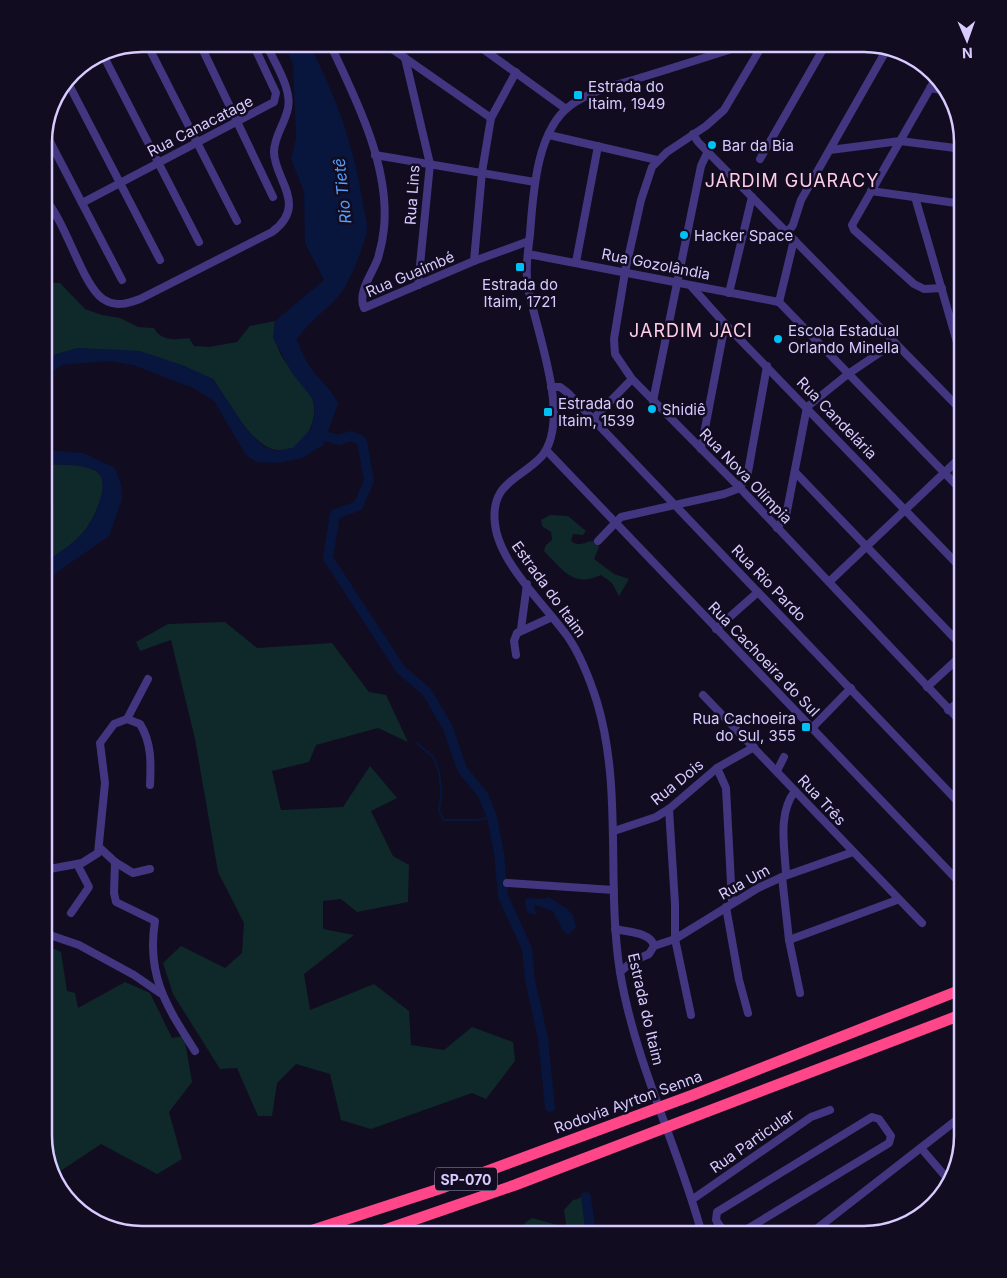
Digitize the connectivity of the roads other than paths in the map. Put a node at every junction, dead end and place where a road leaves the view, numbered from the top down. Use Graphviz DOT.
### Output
graph roads {
  1 [pos="152,52"];
  2 [pos="204,52"];
  3 [pos="257,52"];
  4 [pos="269,52"];
  5 [pos="334,52"];
  6 [pos="397,52"];
  7 [pos="488,52"];
  8 [pos="719,53"];
  9 [pos="758,53"];
  10 [pos="821,53"];
  11 [pos="884,55"];
  12 [pos="405,58"];
  13 [pos="106,60"];
  14 [pos="423,71"];
  15 [pos="516,72"];
  16 [pos="410,78"];
  17 [pos="932,84"];
  18 [pos="71,88"];
  19 [pos="930,88"];
  20 [pos="937,89"];
  21 [pos="566,109"];
  22 [pos="491,118"];
  23 [pos="238,121"];
  24 [pos="693,134"];
  25 [pos="549,135"];
  26 [pos="900,141"];
  27 [pos="196,143"];
  28 [pos="598,146"];
  29 [pos="53,147"];
  30 [pos="954,148"];
  31 [pos="830,150"];
  32 [pos="708,151"];
  33 [pos="375,155"];
  34 [pos="657,160"];
  35 [pos="760,160"];
  36 [pos="157,163"];
  37 [pos="430,164"];
  38 [pos="482,172"];
  39 [pos="536,182"];
  40 [pos="119,184"];
  41 [pos="871,191"];
  42 [pos="273,197"];
  43 [pos="752,197"];
  44 [pos="914,197"];
  45 [pos="82,203"];
  46 [pos="954,203"];
  47 [pos="53,210"];
  48 [pos="237,220"];
  49 [pos="787,233"];
  50 [pos="794,240"];
  51 [pos="529,241"];
  52 [pos="199,242"];
  53 [pos="528,254"];
  54 [pos="160,260"];
  55 [pos="474,261"];
  56 [pos="576,262"];
  57 [pos="625,272"];
  58 [pos="122,280"];
  59 [pos="678,283"];
  60 [pos="418,285"];
  61 [pos="691,286"];
  62 [pos="942,288"];
  63 [pos="729,293"];
  64 [pos="779,302"];
  65 [pos="725,324"];
  66 [pos="954,331"];
  67 [pos="894,343"];
  68 [pos="767,366"];
  69 [pos="848,374"];
  70 [pos="632,379"];
  71 [pos="551,387"];
  72 [pos="653,401"];
  73 [pos="954,403"];
  74 [pos="807,407"];
  75 [pos="593,419"];
  76 [pos="700,450"];
  77 [pos="547,451"];
  78 [pos="954,463"];
  79 [pos="795,472"];
  80 [pos="944,472"];
  81 [pos="954,483"];
  82 [pos="740,488"];
  83 [pos="673,504"];
  84 [pos="906,508"];
  85 [pos="614,521"];
  86 [pos="778,528"];
  87 [pos="598,541"];
  88 [pos="866,546"];
  89 [pos="954,560"];
  90 [pos="829,582"];
  91 [pos="527,584"];
  92 [pos="758,592"];
  93 [pos="552,617"];
  94 [pos="521,629"];
  95 [pos="716,629"];
  96 [pos="954,638"];
  97 [pos="516,654"];
  98 [pos="954,662"];
  99 [pos="148,679"];
  100 [pos="927,687"];
  101 [pos="851,688"];
  102 [pos="703,695"];
  103 [pos="954,706"];
  104 [pos="948,710"];
  105 [pos="954,716"];
  106 [pos="127,719"];
  107 [pos="812,728"];
  108 [pos="754,747"];
  109 [pos="784,757"];
  110 [pos="718,768"];
  111 [pos="777,772"];
  112 [pos="150,785"];
  113 [pos="795,791"];
  114 [pos="954,797"];
  115 [pos="669,809"];
  116 [pos="614,831"];
  117 [pos="100,848"];
  118 [pos="853,852"];
  119 [pos="115,862"];
  120 [pos="77,864"];
  121 [pos="52,868"];
  122 [pos="150,869"];
  123 [pos="784,876"];
  124 [pos="954,877"];
  125 [pos="507,883"];
  126 [pos="614,890"];
  127 [pos="897,900"];
  128 [pos="729,905"];
  129 [pos="71,913"];
  130 [pos="922,923"];
  131 [pos="615,929"];
  132 [pos="52,936"];
  133 [pos="675,938"];
  134 [pos="789,940"];
  135 [pos="654,946"];
  136 [pos="620,972"];
  137 [pos="160,993"];
  138 [pos="800,993"];
  139 [pos="954,993"];
  140 [pos="748,1013"];
  141 [pos="691,1015"];
  142 [pos="954,1017"];
  143 [pos="195,1051"];
  144 [pos="830,1110"];
  145 [pos="954,1123"];
  146 [pos="921,1148"];
  147 [pos="944,1176"];
  148 [pos="693,1199"];
  149 [pos="326,1226"];
  150 [pos="396,1226"];
  151 [pos="700,1226"];
  152 [pos="720,1226"];
  153 [pos="751,1226"];
  154 [pos="820,1226"];
  1 -- 27 [label="street"];
  2 -- 23 [label="street"];
  3 -- 23 [label="street, Rua Canacatage"];
  4 -- 47 [label="street"];
  5 -- 33 [label="street, Rua Guaimbé"];
  6 -- 12 [label="street"];
  7 -- 15 [label="street"];
  8 -- 21 [label="street"];
  9 -- 24 [label="street, Rua Nova Olímpia"];
  10 -- 35 [label="street"];
  11 -- 31 [label="street"];
  12 -- 14 [label="street"];
  12 -- 16 [label="street, Rua Lins"];
  13 -- 36 [label="street"];
  14 -- 16 [label="street"];
  14 -- 22 [label="street"];
  15 -- 21 [label="street"];
  15 -- 22 [label="street"];
  16 -- 37 [label="street, Rua Lins"];
  17 -- 19 [label="street"];
  18 -- 40 [label="street"];
  19 -- 20 [label="street"];
  19 -- 26 [label="street"];
  21 -- 25 [label="street"];
  22 -- 38 [label="street"];
  23 -- 27 [label="street, Rua Canacatage"];
  23 -- 42 [label="street"];
  24 -- 32 [label="street"];
  24 -- 34 [label="street, Rua Nova Olímpia"];
  25 -- 28 [label="street"];
  25 -- 39 [label="street"];
  26 -- 30 [label="street"];
  26 -- 31 [label="street"];
  26 -- 41 [label="street"];
  27 -- 36 [label="street, Rua Canacatage"];
  27 -- 48 [label="street"];
  28 -- 34 [label="street"];
  28 -- 56 [label="street"];
  29 -- 45 [label="street"];
  31 -- 49 [label="street"];
  32 -- 43 [label="street"];
  32 -- 59 [label="street"];
  33 -- 37 [label="street"];
  33 -- 60 [label="street, Rua Guaimbé"];
  34 -- 57 [label="street, Rua Nova Olímpia"];
  36 -- 40 [label="street, Rua Canacatage"];
  36 -- 52 [label="street"];
  37 -- 38 [label="street"];
  37 -- 60 [label="street, Rua Lins"];
  38 -- 39 [label="street"];
  38 -- 55 [label="street"];
  39 -- 51 [label="street"];
  40 -- 45 [label="street, Rua Canacatage"];
  40 -- 54 [label="street"];
  41 -- 44 [label="street"];
  41 -- 62 [label="street"];
  43 -- 49 [label="street"];
  43 -- 63 [label="street"];
  44 -- 46 [label="street"];
  44 -- 62 [label="street"];
  45 -- 58 [label="street"];
  49 -- 50 [label="street"];
  50 -- 64 [label="street"];
  50 -- 67 [label="street"];
  51 -- 53 [label="street"];
  51 -- 55 [label="street, Rua Guaimbé"];
  53 -- 56 [label="street, Rua Gozolândia"];
  53 -- 71 [label="street"];
  55 -- 60 [label="street, Rua Guaimbé"];
  56 -- 57 [label="street, Rua Gozolândia"];
  57 -- 59 [label="street, Rua Gozolândia"];
  57 -- 70 [label="street, Rua Nova Olímpia"];
  59 -- 61 [label="street, Rua Gozolândia"];
  59 -- 72 [label="street"];
  61 -- 63 [label="street, Rua Gozolândia"];
  61 -- 65 [label="street, Rua Candelária"];
  62 -- 66 [label="street"];
  63 -- 64 [label="street, Rua Gozolândia"];
  64 -- 69 [label="street"];
  65 -- 68 [label="street, Rua Candelária"];
  65 -- 76 [label="street"];
  67 -- 69 [label="street"];
  67 -- 73 [label="street"];
  68 -- 74 [label="street, Rua Candelária"];
  68 -- 82 [label="street"];
  69 -- 74 [label="street"];
  69 -- 80 [label="street"];
  70 -- 72 [label="street, Rua Nova Olímpia"];
  70 -- 75 [label="street"];
  71 -- 75 [label="street, Rua Rio Pardo"];
  71 -- 77 [label="street"];
  72 -- 76 [label="street, Rua Nova Olímpia"];
  74 -- 79 [label="street"];
  74 -- 84 [label="street, Rua Candelária"];
  75 -- 83 [label="street, Rua Rio Pardo"];
  76 -- 82 [label="street, Rua Nova Olímpia"];
  77 -- 85 [label="street, Rua Cachoeira do Sul"];
  77 -- 91 [label="street, Estrada do Itaim"];
  78 -- 80 [label="street"];
  79 -- 86 [label="street"];
  79 -- 88 [label="street"];
  80 -- 81 [label="street"];
  80 -- 84 [label="street"];
  82 -- 83 [label="street"];
  82 -- 86 [label="street, Rua Nova Olímpia"];
  83 -- 85 [label="street"];
  83 -- 92 [label="street, Rua Rio Pardo"];
  84 -- 88 [label="street"];
  84 -- 89 [label="street, Rua Candelária"];
  85 -- 87 [label="street"];
  85 -- 95 [label="street, Rua Cachoeira do Sul"];
  86 -- 90 [label="street, Rua Nova Olímpia"];
  88 -- 90 [label="street"];
  88 -- 96 [label="street"];
  90 -- 100 [label="street, Rua Nova Olímpia"];
  91 -- 93 [label="street, Estrada do Itaim"];
  91 -- 94 [label="street"];
  92 -- 95 [label="street"];
  92 -- 101 [label="street, Rua Rio Pardo"];
  93 -- 94 [label="street"];
  93 -- 116 [label="street, Estrada do Itaim"];
  94 -- 97 [label="street"];
  95 -- 107 [label="street, Rua Cachoeira do Sul"];
  98 -- 100 [label="street"];
  99 -- 106 [label="street"];
  100 -- 104 [label="street, Rua Nova Olímpia"];
  101 -- 107 [label="street"];
  101 -- 114 [label="street, Rua Rio Pardo"];
  102 -- 108 [label="street, Rua Três"];
  103 -- 104 [label="street"];
  104 -- 105 [label="street, Rua Nova Olímpia"];
  106 -- 112 [label="street"];
  106 -- 117 [label="street"];
  107 -- 124 [label="street, Rua Cachoeira do Sul"];
  108 -- 110 [label="street, Rua Dois"];
  108 -- 111 [label="street, Rua Três"];
  109 -- 111 [label="street"];
  110 -- 115 [label="street, Rua Dois"];
  110 -- 128 [label="street"];
  111 -- 113 [label="street, Rua Três"];
  113 -- 118 [label="street, Rua Três"];
  113 -- 123 [label="street"];
  115 -- 116 [label="street, Rua Dois"];
  115 -- 133 [label="street"];
  116 -- 126 [label="street, Estrada do Itaim"];
  117 -- 119 [label="street"];
  117 -- 120 [label="street"];
  118 -- 123 [label="street, Rua Um"];
  118 -- 127 [label="street, Rua Três"];
  119 -- 122 [label="street"];
  119 -- 137 [label="street"];
  120 -- 121 [label="street"];
  120 -- 129 [label="street"];
  123 -- 128 [label="street, Rua Um"];
  123 -- 134 [label="street"];
  125 -- 126 [label="street"];
  126 -- 131 [label="street, Estrada do Itaim"];
  127 -- 130 [label="street, Rua Três"];
  127 -- 134 [label="street"];
  128 -- 133 [label="street, Rua Um"];
  128 -- 140 [label="street"];
  131 -- 135 [label="street"];
  131 -- 136 [label="street, Estrada do Itaim"];
  132 -- 137 [label="street"];
  133 -- 135 [label="street, Rua Um"];
  133 -- 141 [label="street"];
  134 -- 138 [label="street"];
  135 -- 136 [label="street, Rua Um"];
  136 -- 148 [label="street, Estrada do Itaim"];
  137 -- 143 [label="street"];
  139 -- 149 [label="highway, Rodovia Ayrton Senna / SP-070"];
  142 -- 150 [label="highway, SP-070"];
  144 -- 148 [label="street, Rua Particular"];
  145 -- 146 [label="street"];
  146 -- 147 [label="street"];
  146 -- 154 [label="street"];
  148 -- 151 [label="street, Estrada do Itaim"];
  152 -- 153 [label="street"];
}
